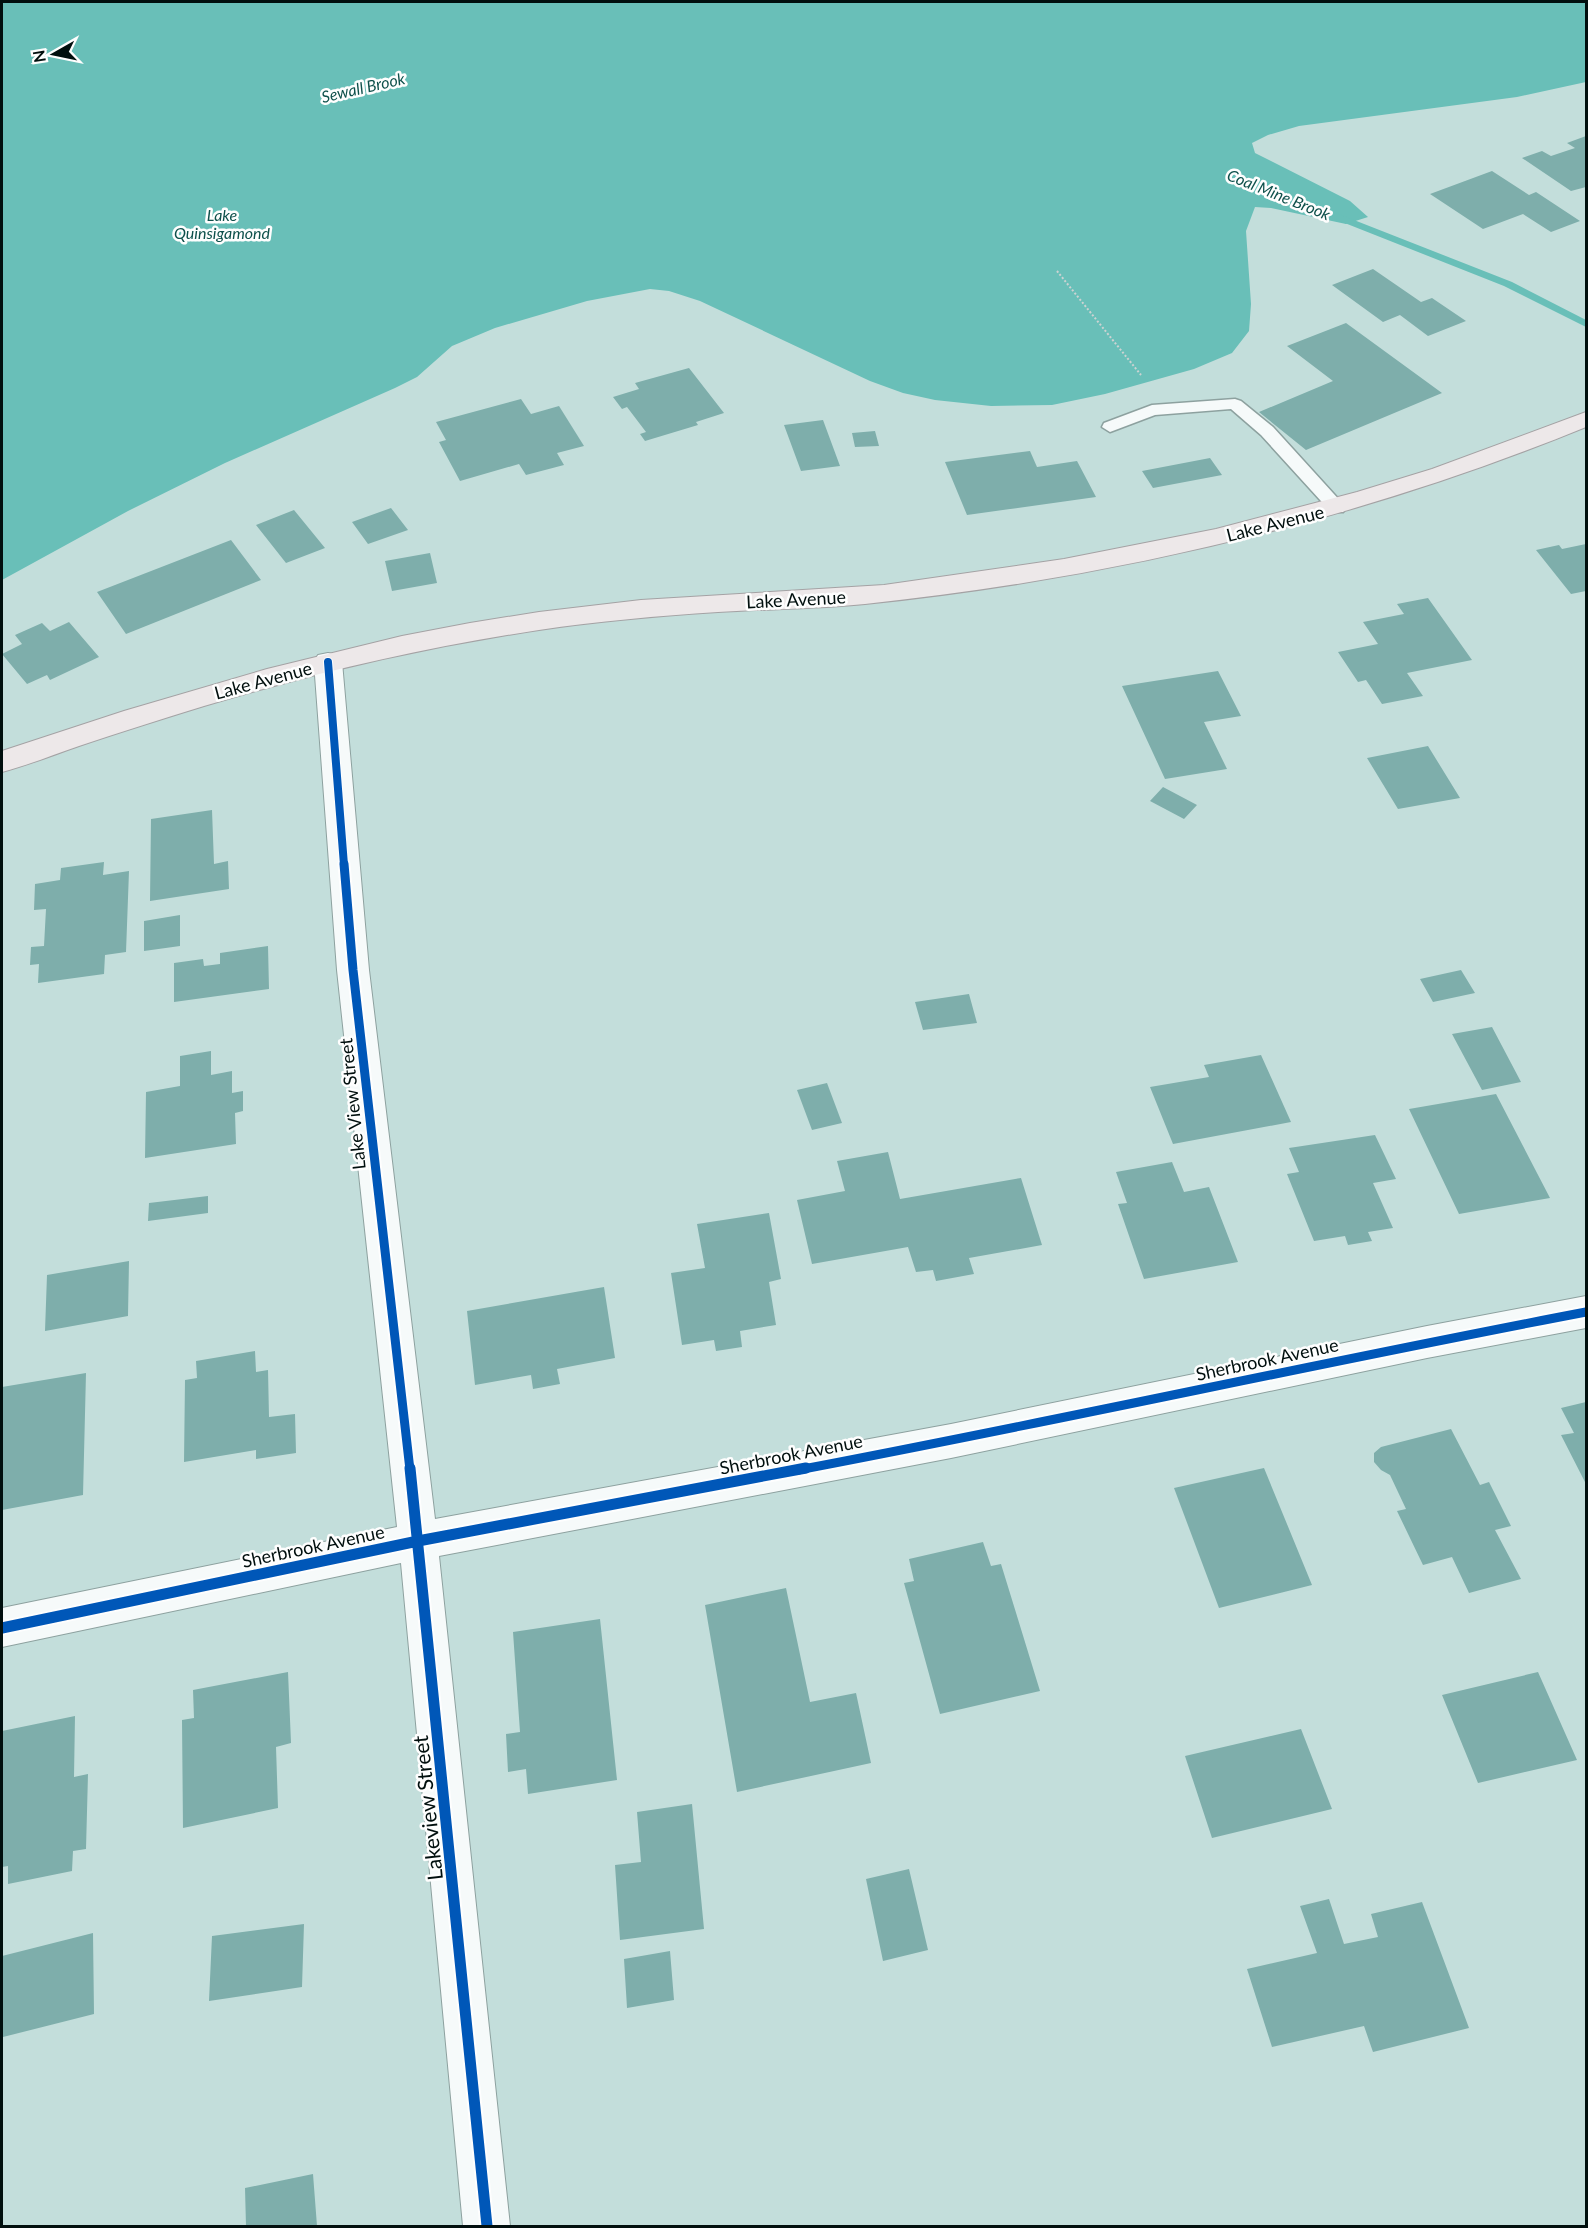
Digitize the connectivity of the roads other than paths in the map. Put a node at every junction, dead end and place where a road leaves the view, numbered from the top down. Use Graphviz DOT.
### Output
graph roads {
  1 [pos="1587,419"];
  2 [pos="1110,427"];
  3 [pos="1337,508"];
  4 [pos="328,662"];
  5 [pos="2,762"];
  6 [pos="1587,1312"];
  7 [pos="418,1541"];
  8 [pos="2,1628"];
  9 [pos="488,2226"];
  1 -- 3 [label="main road, Lake Avenue"];
  2 -- 3 [label="lane"];
  3 -- 4 [label="main road, Lake Avenue"];
  4 -- 5 [label="main road, Lake Avenue"];
  4 -- 7 [label="street, Lake View Street"];
  6 -- 7 [label="street, Sherbrook Avenue"];
  7 -- 8 [label="street, Sherbrook Avenue"];
  7 -- 9 [label="street, Lakeview Street"];
}
